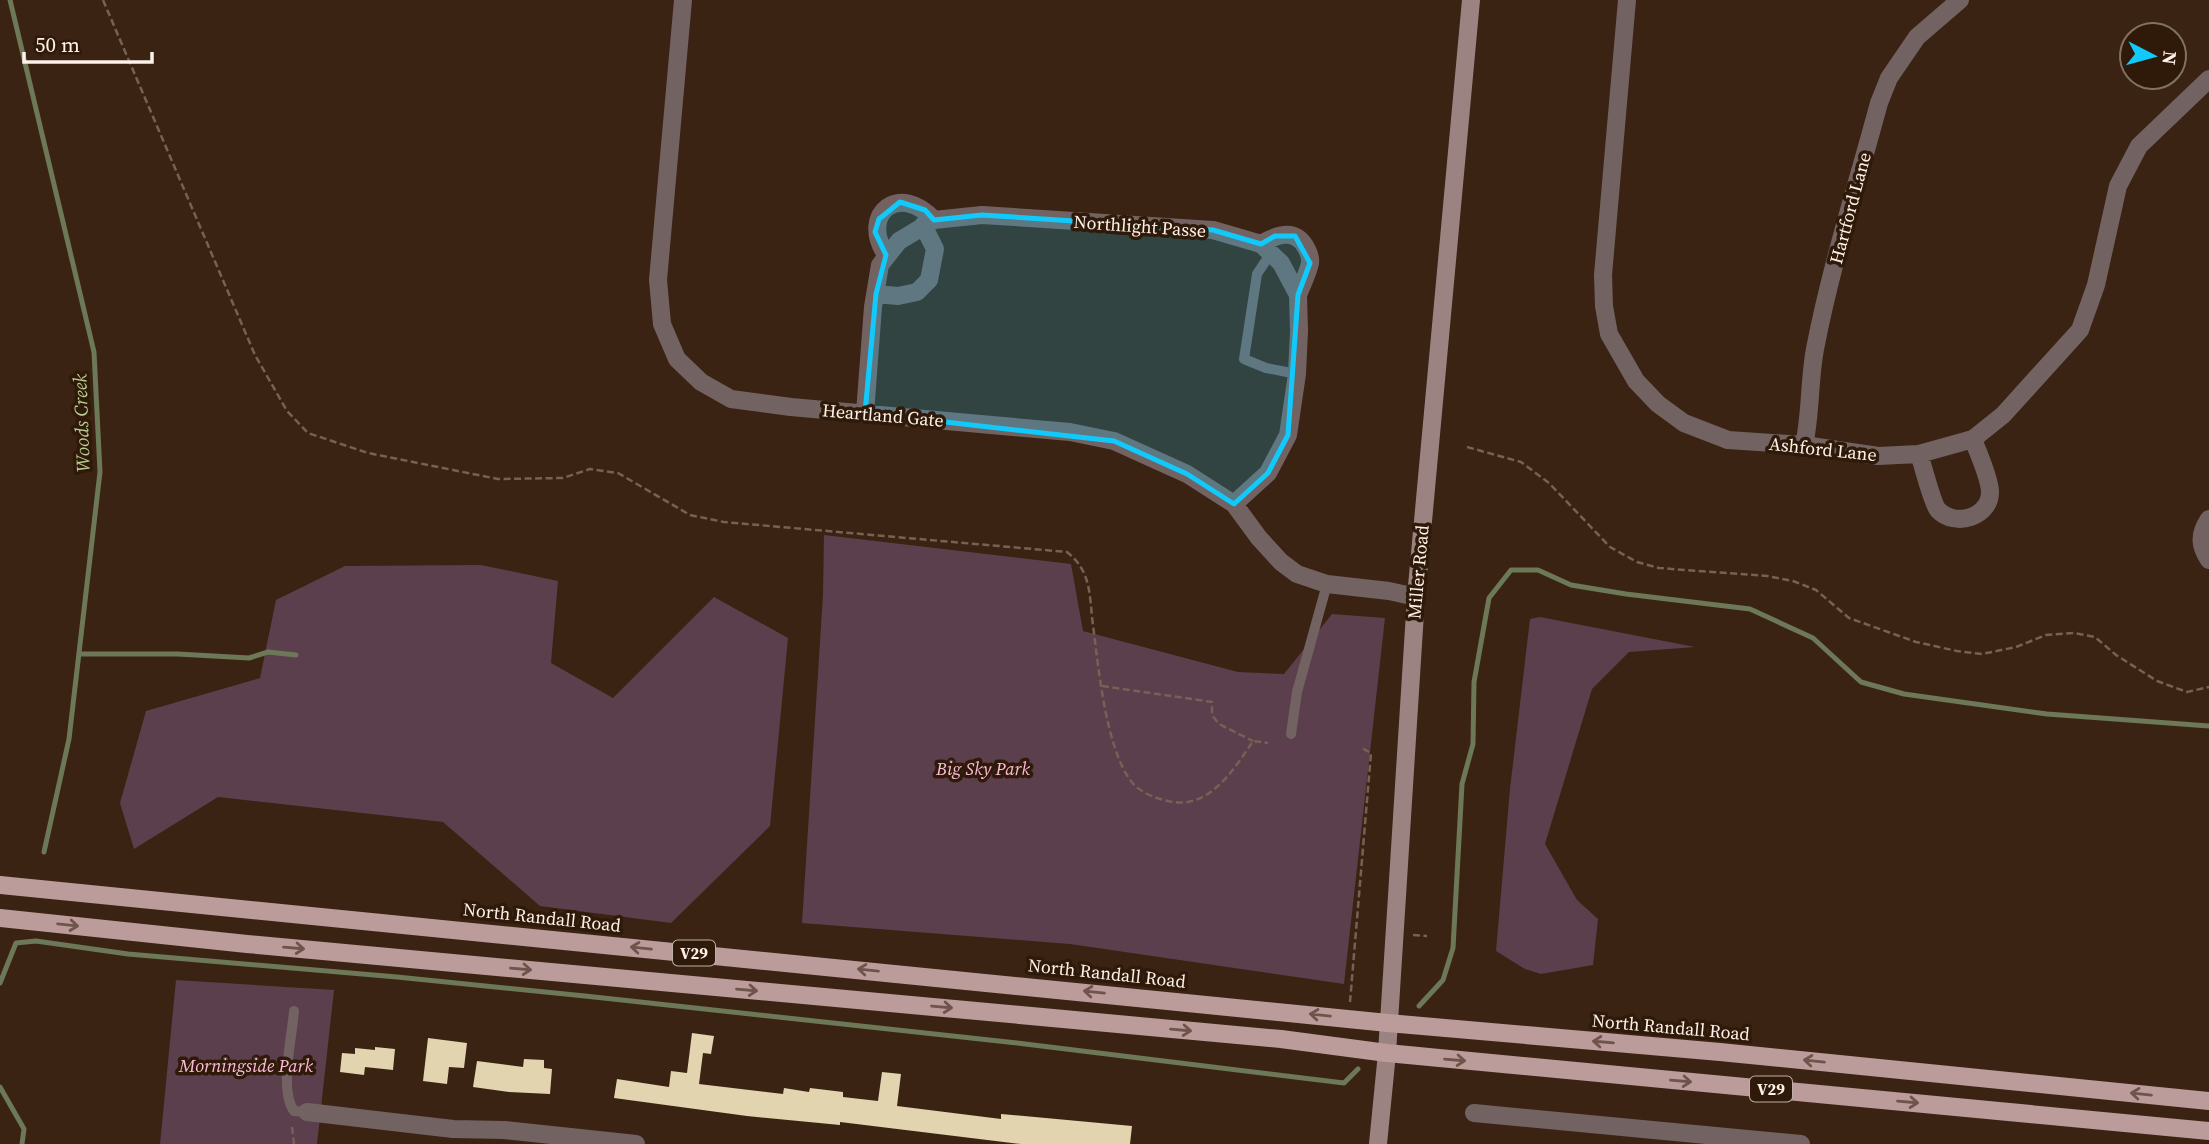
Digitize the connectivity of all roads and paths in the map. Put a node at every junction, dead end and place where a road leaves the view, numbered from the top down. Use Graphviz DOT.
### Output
graph roads {
  1 [pos="103,0"];
  2 [pos="683,0"];
  3 [pos="1471,0"];
  4 [pos="1627,0"];
  5 [pos="1960,0"];
  6 [pos="2209,79"];
  7 [pos="928,223"];
  8 [pos="1266,249"];
  9 [pos="887,256"];
  10 [pos="876,293"];
  11 [pos="1298,295"];
  12 [pos="1297,374"];
  13 [pos="864,413"];
  14 [pos="1973,439"];
  15 [pos="1804,445"];
  16 [pos="1467,447"];
  17 [pos="1919,454"];
  18 [pos="1234,504"];
  19 [pos="2209,519"];
  20 [pos="2209,560"];
  21 [pos="1326,584"];
  22 [pos="1416,597"];
  23 [pos="1101,686"];
  24 [pos="2209,687"];
  25 [pos="1291,734"];
  26 [pos="1253,741"];
  27 [pos="1268,743"];
  28 [pos="1360,747"];
  29 [pos="0,885"];
  30 [pos="0,918"];
  31 [pos="1352,981"];
  32 [pos="294,1012"];
  33 [pos="1388,1023"];
  34 [pos="1387,1053"];
  35 [pos="2209,1101"];
  36 [pos="307,1112"];
  37 [pos="1474,1112"];
  38 [pos="292,1127"];
  39 [pos="2209,1131"];
  40 [pos="452,1136"];
  41 [pos="294,1144"];
  42 [pos="636,1144"];
  43 [pos="1378,1144"];
  44 [pos="1801,1144"];
  1 -- 23 [label="path"];
  2 -- 13 [label="street, Heartland Gate"];
  3 -- 22 [label="street, Miller Road"];
  4 -- 15 [label="street, Ashford Lane"];
  5 -- 15 [label="street, Hartford Lane"];
  6 -- 14 [label="street, Ashford Lane"];
  7 -- 8 [label="street, Northlight Passe"];
  7 -- 9 [label="street"];
  7 -- 9 [label="street"];
  7 -- 10 [label="street"];
  8 -- 11 [label="street"];
  8 -- 11 [label="street"];
  8 -- 12 [label="lane"];
  9 -- 10 [label="street"];
  10 -- 13 [label="street"];
  11 -- 12 [label="street"];
  12 -- 18 [label="street"];
  13 -- 18 [label="street, Heartland Gate"];
  14 -- 17 [label="street, Ashford Lane"];
  14 -- 17 [label="street"];
  15 -- 17 [label="street, Ashford Lane"];
  16 -- 24 [label="path"];
  18 -- 21 [label="street, Heartland Gate"];
  19 -- 20 [label="street"];
  21 -- 22 [label="street, Heartland Gate"];
  21 -- 25 [label="lane"];
  22 -- 33 [label="street, Miller Road"];
  23 -- 26 [label="path"];
  23 -- 26 [label="path"];
  26 -- 27 [label="path"];
  28 -- 31 [label="path"];
  33 -- 29 [label="main road, North Randall Road / V29, one-way"];
  30 -- 34 [label="main road, V29, one-way"];
  32 -- 36 [label="lane"];
  33 -- 34 [label="street, Miller Road"];
  35 -- 33 [label="main road, North Randall Road / V29, one-way"];
  34 -- 39 [label="main road, V29, one-way"];
  34 -- 43 [label="street, Miller Road"];
  36 -- 40 [label="street"];
  37 -- 44 [label="street"];
  38 -- 41 [label="path"];
  40 -- 42 [label="street"];
}
